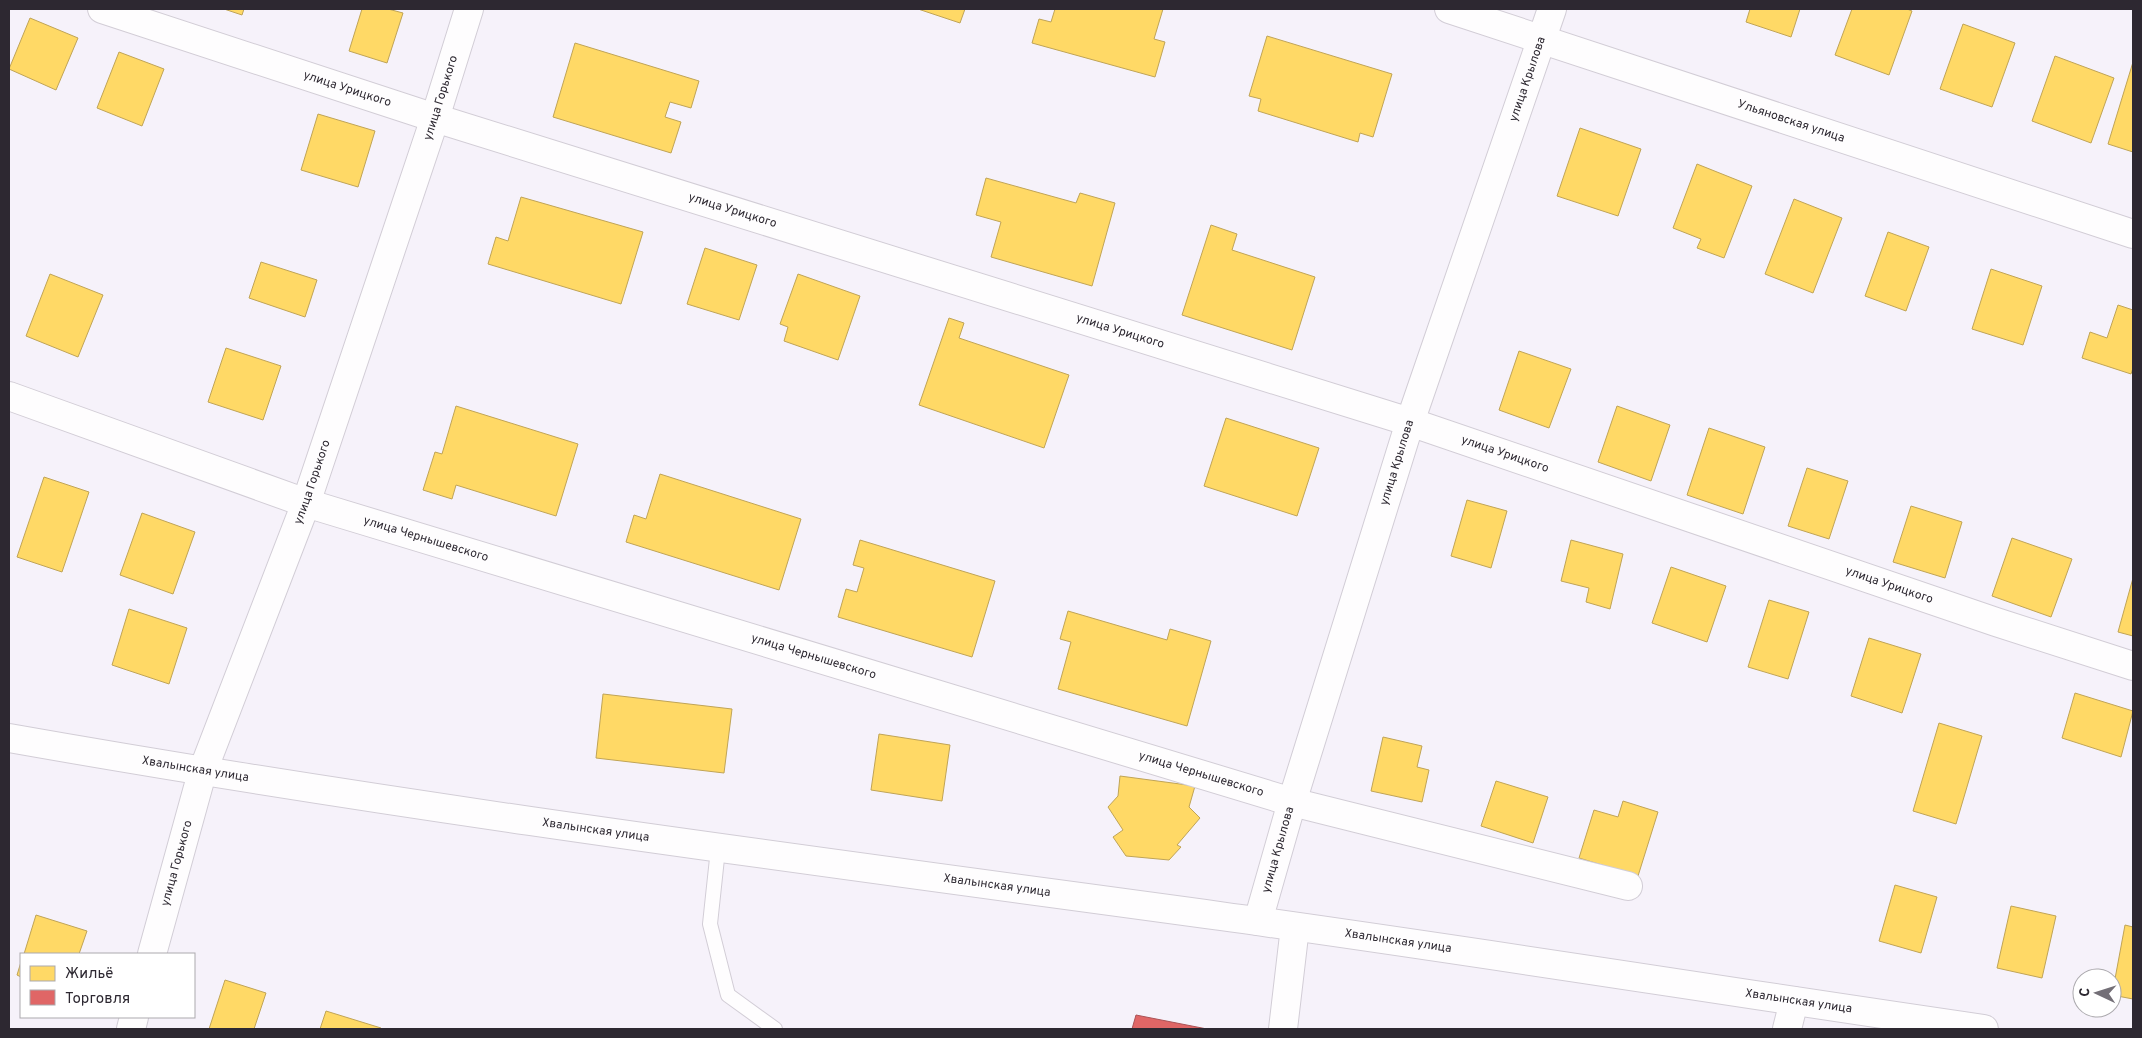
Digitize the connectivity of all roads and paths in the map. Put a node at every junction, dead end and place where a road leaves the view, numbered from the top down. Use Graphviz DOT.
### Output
graph roads {
  1 [pos="102,9"];
  2 [pos="470,9"];
  3 [pos="1449,9"];
  4 [pos="1552,9"];
  5 [pos="1542,38"];
  6 [pos="435,118"];
  7 [pos="2133,234"];
  8 [pos="9,396"];
  9 [pos="1410,422"];
  10 [pos="306,503"];
  11 [pos="2133,666"];
  12 [pos="9,738"];
  13 [pos="202,772"];
  14 [pos="1292,802"];
  15 [pos="718,849"];
  16 [pos="1628,886"];
  17 [pos="1258,921"];
  18 [pos="1295,927"];
  19 [pos="152,953"];
  20 [pos="1794,1002"];
  21 [pos="775,1029"];
  22 [pos="1283,1029"];
  23 [pos="1787,1029"];
  24 [pos="1984,1029"];
  1 -- 6 [label="street, улица Урицкого"];
  2 -- 6 [label="street, улица Горького"];
  3 -- 5 [label="street, Ульяновская улица"];
  4 -- 5 [label="street, улица Крылова"];
  5 -- 7 [label="street, Ульяновская улица"];
  5 -- 9 [label="street, улица Крылова"];
  6 -- 9 [label="street, улица Урицкого"];
  6 -- 10 [label="street, улица Горького"];
  8 -- 10 [label="street, улица Чернышевского"];
  9 -- 11 [label="street, улица Урицкого"];
  9 -- 14 [label="street, улица Крылова"];
  10 -- 13 [label="street, улица Горького"];
  10 -- 14 [label="street, улица Чернышевского"];
  12 -- 13 [label="street, Хвалынская улица"];
  13 -- 15 [label="street, Хвалынская улица"];
  13 -- 19 [label="street, улица Горького"];
  14 -- 16 [label="street, улица Чернышевского"];
  14 -- 17 [label="street, улица Крылова"];
  15 -- 17 [label="street, Хвалынская улица"];
  15 -- 21 [label="lane"];
  17 -- 18 [label="street, Хвалынская улица"];
  18 -- 20 [label="street, Хвалынская улица"];
  18 -- 22 [label="street"];
  20 -- 23 [label="street"];
  20 -- 24 [label="street, Хвалынская улица"];
}
